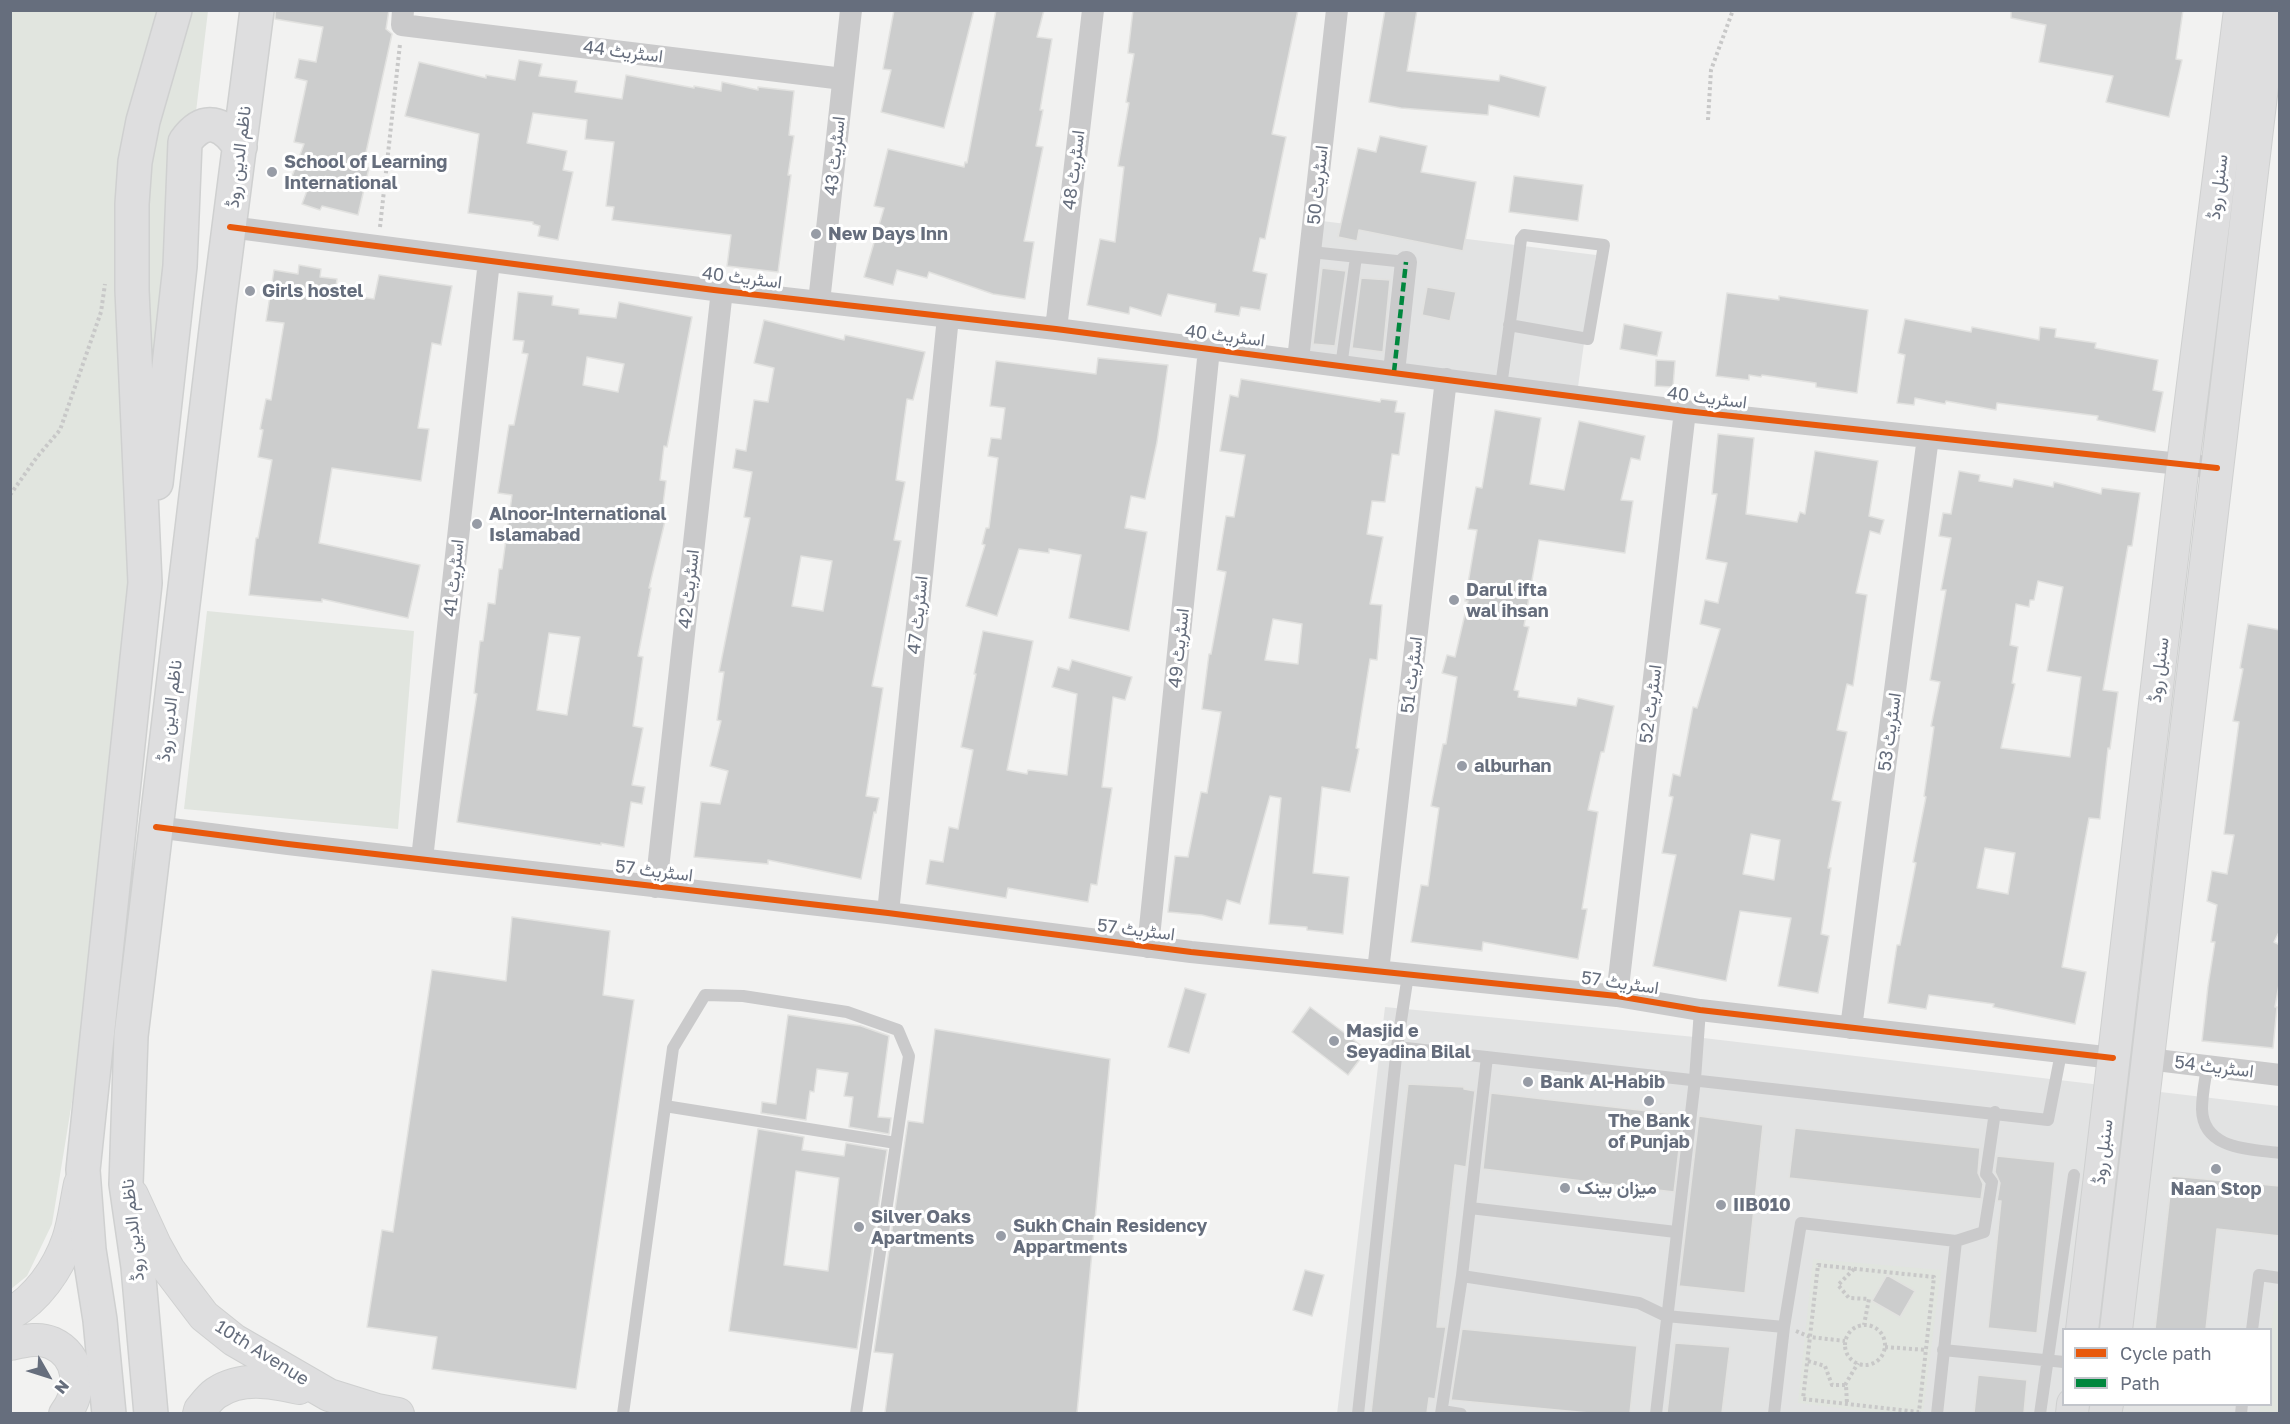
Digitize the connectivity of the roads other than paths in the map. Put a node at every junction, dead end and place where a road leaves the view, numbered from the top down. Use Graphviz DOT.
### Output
graph roads {
  1 [pos="175,10"];
  2 [pos="257,10"];
  3 [pos="851,10"];
  4 [pos="1093,10"];
  5 [pos="1337,10"];
  6 [pos="2240,10"];
  7 [pos="2271,10"];
  8 [pos="402,18"];
  9 [pos="843,80"];
  10 [pos="240,147"];
  11 [pos="230,227"];
  12 [pos="1311,252"];
  13 [pos="1356,257"];
  14 [pos="489,261"];
  15 [pos="1406,262"];
  16 [pos="722,290"];
  17 [pos="819,302"];
  18 [pos="948,317"];
  19 [pos="1509,325"];
  20 [pos="1056,329"];
  21 [pos="1209,349"];
  22 [pos="1298,360"];
  23 [pos="1341,367"];
  24 [pos="1394,372"];
  25 [pos="1446,379"];
  26 [pos="1501,386"];
  27 [pos="1685,411"];
  28 [pos="1928,437"];
  29 [pos="2183,464"];
  30 [pos="2217,468"];
  31 [pos="145,583"];
  32 [pos="156,827"];
  33 [pos="422,859"];
  34 [pos="656,887"];
  35 [pos="888,913"];
  36 [pos="1148,946"];
  37 [pos="1378,972"];
  38 [pos="1408,975"];
  39 [pos="1617,996"];
  40 [pos="1700,1010"];
  41 [pos="1851,1028"];
  42 [pos="1397,1047"];
  43 [pos="2061,1053"];
  44 [pos="1487,1057"];
  45 [pos="2114,1058"];
  46 [pos="2148,1059"];
  47 [pos="2207,1067"];
  48 [pos="2280,1075"];
  49 [pos="1695,1079"];
  50 [pos="665,1106"];
  51 [pos="1995,1112"];
  52 [pos="896,1143"];
  53 [pos="2280,1153"];
  54 [pos="83,1170"];
  55 [pos="2074,1175"];
  56 [pos="126,1184"];
  57 [pos="1470,1208"];
  58 [pos="1676,1232"];
  59 [pos="1956,1240"];
  60 [pos="1462,1275"];
  61 [pos="2280,1278"];
  62 [pos="10,1314"];
  63 [pos="1666,1316"];
  64 [pos="1784,1327"];
  65 [pos="2082,1328"];
  66 [pos="2116,1328"];
  67 [pos="2252,1328"];
  68 [pos="10,1344"];
  69 [pos="1943,1350"];
  70 [pos="2048,1360"];
  71 [pos="2062,1362"];
  72 [pos="329,1395"];
  73 [pos="1441,1412"];
  74 [pos="65,1413"];
  75 [pos="109,1413"];
  76 [pos="151,1413"];
  77 [pos="199,1413"];
  78 [pos="398,1413"];
  79 [pos="623,1413"];
  80 [pos="856,1413"];
  81 [pos="1359,1413"];
  82 [pos="1461,1413"];
  83 [pos="1656,1413"];
  84 [pos="1773,1413"];
  85 [pos="1937,1413"];
  86 [pos="2040,1413"];
  1 -- 31 [label="main road"];
  2 -- 10 [label="main road, ناظم الدین روڈ"];
  3 -- 9 [label="street, اسٹریٹ 43"];
  4 -- 20 [label="street, اسٹریٹ 48"];
  5 -- 12 [label="street, اسٹریٹ 50"];
  6 -- 29 [label="street, سنبل روڈ"];
  7 -- 30 [label="street, سنبل روڈ"];
  8 -- 9 [label="street, اسٹریٹ 44"];
  9 -- 17 [label="street, اسٹریٹ 43"];
  10 -- 11 [label="main road, ناظم الدین روڈ"];
  10 -- 31 [label="main road"];
  11 -- 14 [label="street, اسٹریٹ 40"];
  11 -- 32 [label="main road, ناظم الدین روڈ"];
  12 -- 13 [label="lane"];
  12 -- 22 [label="street, اسٹریٹ 50"];
  13 -- 15 [label="lane"];
  13 -- 23 [label="lane"];
  14 -- 16 [label="street, اسٹریٹ 40"];
  14 -- 33 [label="street, اسٹریٹ 41"];
  15 -- 24 [label="street"];
  16 -- 17 [label="street, اسٹریٹ 40"];
  16 -- 34 [label="street, اسٹریٹ 42"];
  17 -- 18 [label="street, اسٹریٹ 40"];
  18 -- 20 [label="street, اسٹریٹ 40"];
  18 -- 35 [label="street, اسٹریٹ 47"];
  19 -- 19 [label="lane"];
  19 -- 26 [label="lane"];
  20 -- 21 [label="street, اسٹریٹ 40"];
  21 -- 22 [label="street, اسٹریٹ 40"];
  21 -- 36 [label="street, اسٹریٹ 49"];
  22 -- 23 [label="street, اسٹریٹ 40"];
  23 -- 24 [label="street, اسٹریٹ 40"];
  24 -- 25 [label="street, اسٹریٹ 40"];
  25 -- 26 [label="street, اسٹریٹ 40"];
  25 -- 37 [label="street, اسٹریٹ 51"];
  26 -- 27 [label="street, اسٹریٹ 40"];
  27 -- 28 [label="street, اسٹریٹ 40"];
  27 -- 39 [label="street, اسٹریٹ 52"];
  28 -- 29 [label="street, اسٹریٹ 40"];
  28 -- 41 [label="street, اسٹریٹ 53"];
  29 -- 30 [label="street, اسٹریٹ 40"];
  29 -- 45 [label="street, سنبل روڈ"];
  30 -- 46 [label="street, سنبل روڈ"];
  31 -- 54 [label="main road"];
  32 -- 33 [label="street, اسٹریٹ 57"];
  32 -- 56 [label="main road, ناظم الدین روڈ"];
  33 -- 34 [label="street, اسٹریٹ 57"];
  34 -- 35 [label="street, اسٹریٹ 57"];
  35 -- 36 [label="street, اسٹریٹ 57"];
  36 -- 37 [label="street, اسٹریٹ 57"];
  37 -- 38 [label="street, اسٹریٹ 57"];
  38 -- 39 [label="street, اسٹریٹ 57"];
  38 -- 42 [label="lane"];
  39 -- 40 [label="street, اسٹریٹ 57"];
  40 -- 41 [label="street, اسٹریٹ 57"];
  40 -- 49 [label="lane"];
  41 -- 43 [label="street, اسٹریٹ 57"];
  42 -- 44 [label="lane"];
  42 -- 81 [label="lane"];
  43 -- 45 [label="street, اسٹریٹ 57"];
  43 -- 51 [label="lane"];
  44 -- 49 [label="lane"];
  44 -- 57 [label="lane"];
  45 -- 65 [label="street, سنبل روڈ"];
  46 -- 47 [label="street, اسٹریٹ 54"];
  46 -- 66 [label="street, سنبل روڈ"];
  47 -- 48 [label="street, اسٹریٹ 54"];
  47 -- 53 [label="lane"];
  49 -- 51 [label="lane"];
  49 -- 58 [label="lane"];
  50 -- 52 [label="lane"];
  50 -- 52 [label="lane"];
  50 -- 79 [label="lane"];
  51 -- 59 [label="lane"];
  52 -- 80 [label="lane"];
  54 -- 62 [label="street"];
  54 -- 75 [label="main road"];
  55 -- 70 [label="lane"];
  56 -- 72 [label="street, 10th Avenue"];
  56 -- 76 [label="main road, ناظم الدین روڈ"];
  57 -- 58 [label="lane"];
  57 -- 60 [label="lane"];
  58 -- 63 [label="lane"];
  59 -- 64 [label="lane"];
  59 -- 69 [label="lane"];
  60 -- 63 [label="lane"];
  60 -- 73 [label="lane"];
  61 -- 67 [label="lane"];
  63 -- 64 [label="lane"];
  63 -- 83 [label="lane"];
  64 -- 84 [label="lane"];
  68 -- 74 [label="street"];
  69 -- 70 [label="lane"];
  69 -- 85 [label="lane"];
  70 -- 71 [label="lane"];
  70 -- 86 [label="lane"];
  72 -- 77 [label="street"];
  72 -- 78 [label="street, 10th Avenue"];
  73 -- 82 [label="lane"];
}
